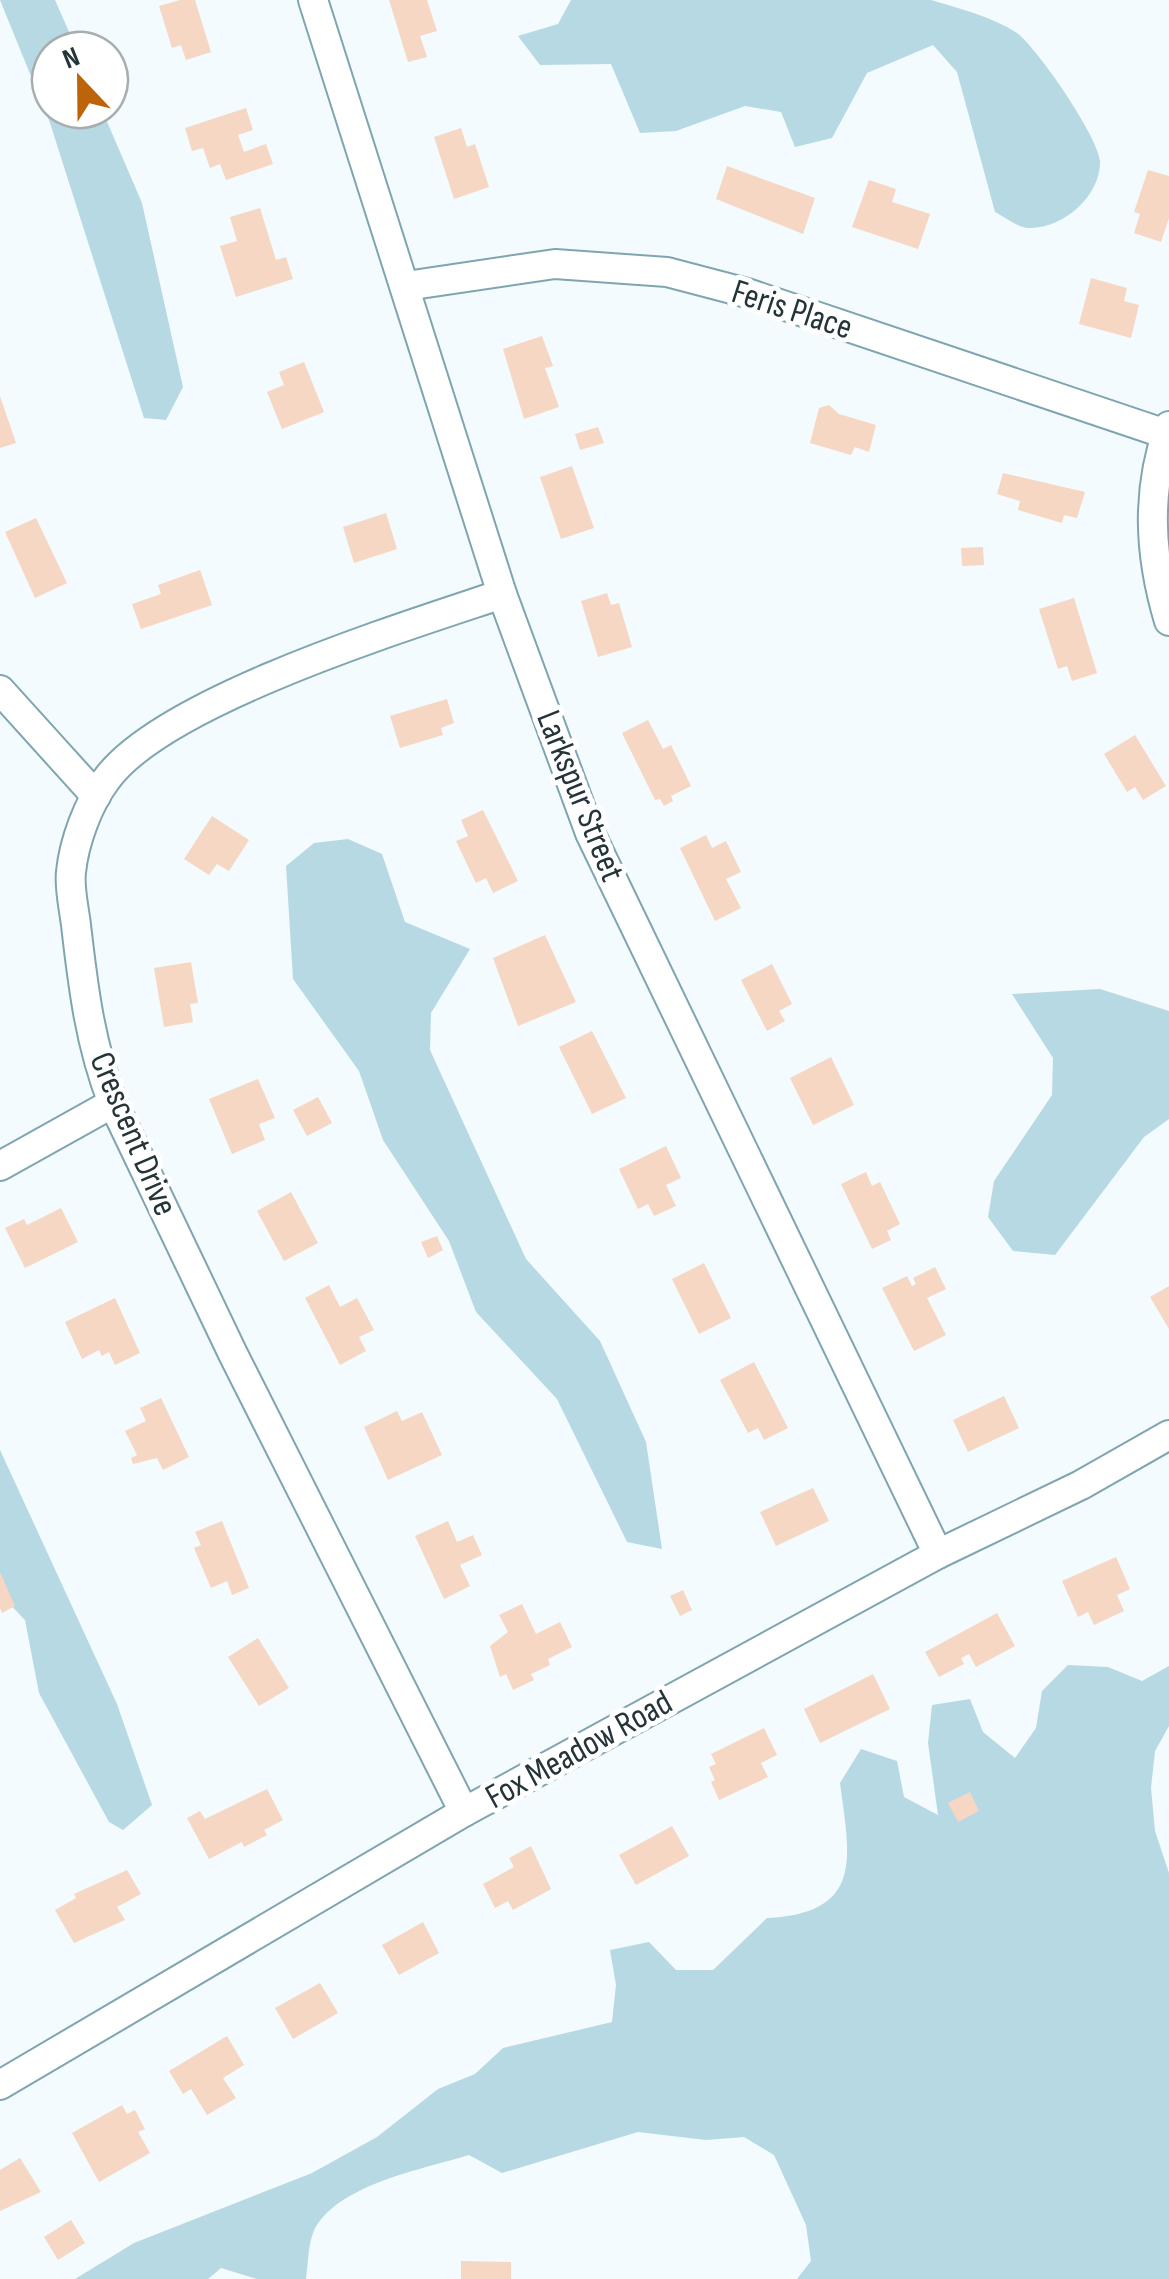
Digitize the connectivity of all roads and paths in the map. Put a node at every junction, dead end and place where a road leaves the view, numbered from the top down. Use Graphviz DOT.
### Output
graph roads {
  1 [pos="313,0"];
  2 [pos="406,286"];
  3 [pos="1168,430"];
  4 [pos="502,594"];
  5 [pos="1169,621"];
  6 [pos="0,690"];
  7 [pos="96,796"];
  8 [pos="113,1103"];
  9 [pos="0,1166"];
  10 [pos="1169,1436"];
  11 [pos="938,1554"];
  12 [pos="464,1812"];
  13 [pos="0,2085"];
  1 -- 2 [label="street, Larkspur Street"];
  2 -- 3 [label="street, Feris Place"];
  2 -- 4 [label="street, Larkspur Street"];
  3 -- 5 [label="street"];
  4 -- 7 [label="street, Crescent Drive"];
  4 -- 11 [label="street, Larkspur Street"];
  6 -- 7 [label="street"];
  7 -- 8 [label="street, Crescent Drive"];
  8 -- 9 [label="street"];
  8 -- 12 [label="street, Crescent Drive"];
  10 -- 11 [label="street, Fox Meadow Road"];
  11 -- 12 [label="street, Fox Meadow Road"];
  12 -- 13 [label="street, Fox Meadow Road"];
}
